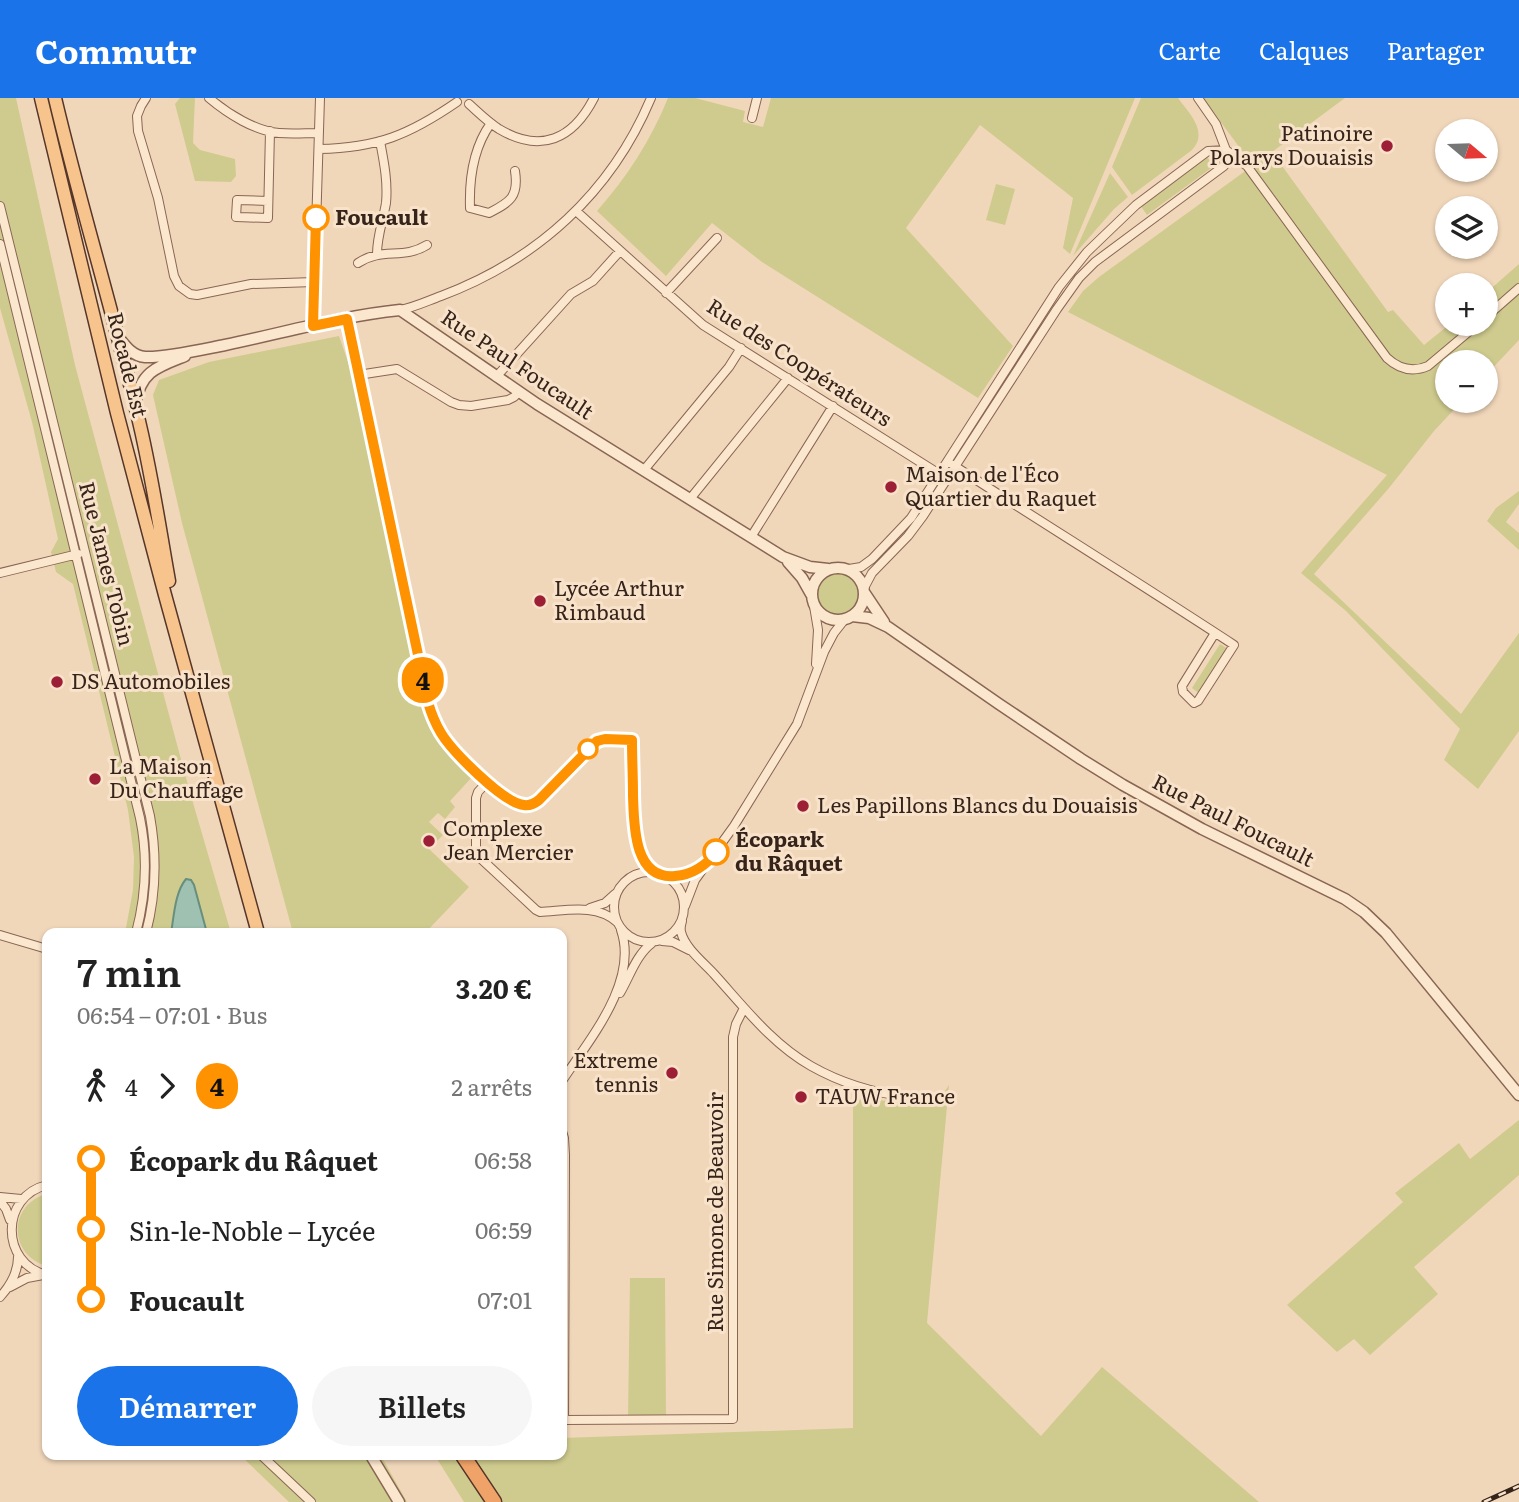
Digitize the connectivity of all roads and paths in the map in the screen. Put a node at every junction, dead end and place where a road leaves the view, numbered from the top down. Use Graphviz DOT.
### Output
graph roads {
  1 [pos="41,98"];
  2 [pos="55,98"];
  3 [pos="146,98"];
  4 [pos="209,98"];
  5 [pos="320,98"];
  6 [pos="594,98"];
  7 [pos="650,98"];
  8 [pos="757,98"];
  9 [pos="1198,98"];
  10 [pos="456,100"];
  11 [pos="470,101"];
  12 [pos="752,118"];
  13 [pos="491,123"];
  14 [pos="270,131"];
  15 [pos="319,133"];
  16 [pos="380,141"];
  17 [pos="319,149"];
  18 [pos="1226,150"];
  19 [pos="515,172"];
  20 [pos="268,201"];
  21 [pos="0,206"];
  22 [pos="576,211"];
  23 [pos="717,238"];
  24 [pos="0,244"];
  25 [pos="427,245"];
  26 [pos="620,251"];
  27 [pos="377,254"];
  28 [pos="358,263"];
  29 [pos="314,282"];
  30 [pos="15,286"];
  31 [pos="1519,288"];
  32 [pos="0,289"];
  33 [pos="666,293"];
  34 [pos="1498,306"];
  35 [pos="400,310"];
  36 [pos="347,319"];
  37 [pos="313,326"];
  38 [pos="1464,336"];
  39 [pos="118,337"];
  40 [pos="741,348"];
  41 [pos="204,349"];
  42 [pos="358,375"];
  43 [pos="496,377"];
  44 [pos="788,378"];
  45 [pos="519,392"];
  46 [pos="135,404"];
  47 [pos="833,406"];
  48 [pos="951,464"];
  49 [pos="644,470"];
  50 [pos="943,476"];
  51 [pos="690,499"];
  52 [pos="751,537"];
  53 [pos="80,554"];
  54 [pos="783,557"];
  55 [pos="828,569"];
  56 [pos="849,569"];
  57 [pos="0,573"];
  58 [pos="864,590"];
  59 [pos="813,601"];
  60 [pos="848,618"];
  61 [pos="888,627"];
  62 [pos="1215,633"];
  63 [pos="177,640"];
  64 [pos="814,678"];
  65 [pos="711,859"];
  66 [pos="667,876"];
  67 [pos="619,888"];
  68 [pos="685,905"];
  69 [pos="580,910"];
  70 [pos="682,921"];
  71 [pos="619,924"];
  72 [pos="137,928"];
  73 [pos="147,928"];
  74 [pos="257,928"];
  75 [pos="0,935"];
  76 [pos="655,942"];
  77 [pos="42,948"];
  78 [pos="695,953"];
  79 [pos="744,1008"];
  80 [pos="606,1013"];
  81 [pos="567,1073"];
  82 [pos="1519,1095"];
  83 [pos="908,1097"];
  84 [pos="42,1187"];
  85 [pos="0,1199"];
  86 [pos="22,1199"];
  87 [pos="10,1220"];
  88 [pos="18,1257"];
  89 [pos="42,1273"];
  90 [pos="42,1275"];
  91 [pos="8,1289"];
  92 [pos="0,1297"];
  93 [pos="567,1420"];
  94 [pos="266,1460"];
  95 [pos="374,1460"];
  96 [pos="466,1460"];
  97 [pos="311,1502"];
  98 [pos="399,1502"];
  99 [pos="494,1502"];
  1 -- 63 [label="main road, Rocade Est"];
  2 -- 39 [label="main road, Rocade Est"];
  3 -- 29 [label="street"];
  4 -- 14 [label="street"];
  5 -- 15 [label="street"];
  6 -- 13 [label="street"];
  7 -- 22 [label="street"];
  8 -- 12 [label="street"];
  9 -- 18 [label="street"];
  10 -- 11 [label="street"];
  10 -- 16 [label="street"];
  11 -- 13 [label="street"];
  13 -- 19 [label="street"];
  14 -- 15 [label="street"];
  14 -- 20 [label="street"];
  15 -- 17 [label="street"];
  16 -- 17 [label="street"];
  16 -- 27 [label="street"];
  17 -- 29 [label="street"];
  18 -- 38 [label="street"];
  18 -- 48 [label="street"];
  18 -- 48 [label="street"];
  21 -- 30 [label="street, Rue James Tobin"];
  22 -- 26 [label="street, Rue des Coopérateurs"];
  22 -- 35 [label="street"];
  23 -- 33 [label="street"];
  24 -- 30 [label="street, Rue James Tobin"];
  25 -- 27 [label="street"];
  26 -- 33 [label="street, Rue des Coopérateurs"];
  26 -- 43 [label="street"];
  27 -- 28 [label="street"];
  29 -- 37 [label="street"];
  30 -- 32 [label="street"];
  30 -- 53 [label="street, Rue James Tobin"];
  31 -- 34 [label="street"];
  33 -- 40 [label="street, Rue des Coopérateurs"];
  35 -- 36 [label="street"];
  35 -- 43 [label="street, Rue Paul Foucault"];
  36 -- 37 [label="street"];
  36 -- 42 [label="street"];
  37 -- 41 [label="street"];
  39 -- 41 [label="street"];
  39 -- 46 [label="main road, Rocade Est"];
  40 -- 44 [label="street, Rue des Coopérateurs"];
  40 -- 49 [label="street"];
  41 -- 46 [label="street"];
  42 -- 45 [label="street"];
  42 -- 69 [label="street"];
  43 -- 45 [label="street, Rue Paul Foucault"];
  44 -- 47 [label="street, Rue des Coopérateurs"];
  44 -- 51 [label="street"];
  45 -- 49 [label="street, Rue Paul Foucault"];
  46 -- 63 [label="main road, Rocade Est"];
  47 -- 50 [label="street, Rue des Coopérateurs"];
  47 -- 52 [label="street"];
  48 -- 50 [label="street"];
  48 -- 62 [label="street"];
  49 -- 51 [label="street, Rue Paul Foucault"];
  50 -- 56 [label="street"];
  50 -- 58 [label="street"];
  51 -- 52 [label="street, Rue Paul Foucault"];
  52 -- 54 [label="street, Rue Paul Foucault"];
  53 -- 57 [label="street"];
  53 -- 72 [label="street, Rue James Tobin"];
  53 -- 73 [label="street, Rue James Tobin"];
  54 -- 55 [label="street, Rue Paul Foucault"];
  54 -- 59 [label="street, Rue Paul Foucault"];
  55 -- 56 [label="street"];
  55 -- 59 [label="street"];
  56 -- 58 [label="street"];
  58 -- 60 [label="street"];
  58 -- 61 [label="street, Rue Paul Foucault"];
  59 -- 60 [label="street"];
  59 -- 64 [label="street"];
  60 -- 61 [label="street, Rue Paul Foucault"];
  60 -- 64 [label="street"];
  61 -- 82 [label="street, Rue Paul Foucault"];
  62 -- 62 [label="street"];
  63 -- 74 [label="main road, Rocade Est"];
  64 -- 65 [label="street"];
  65 -- 66 [label="street"];
  65 -- 68 [label="street"];
  66 -- 67 [label="street"];
  66 -- 68 [label="street"];
  67 -- 69 [label="street"];
  67 -- 71 [label="street"];
  68 -- 70 [label="street"];
  69 -- 71 [label="street"];
  70 -- 76 [label="street"];
  70 -- 78 [label="street"];
  71 -- 76 [label="street"];
  71 -- 80 [label="street"];
  75 -- 77 [label="street"];
  76 -- 78 [label="street"];
  76 -- 80 [label="street"];
  78 -- 79 [label="street"];
  79 -- 83 [label="street"];
  79 -- 93 [label="street, Rue Simone de Beauvoir"];
  80 -- 81 [label="street"];
  84 -- 86 [label="street"];
  85 -- 86 [label="street"];
  85 -- 87 [label="street"];
  86 -- 87 [label="street"];
  87 -- 88 [label="street"];
  88 -- 89 [label="street"];
  88 -- 91 [label="street"];
  90 -- 91 [label="street"];
  91 -- 92 [label="street"];
  94 -- 97 [label="street"];
  95 -- 98 [label="street"];
  96 -- 99 [label="highway"];
}
